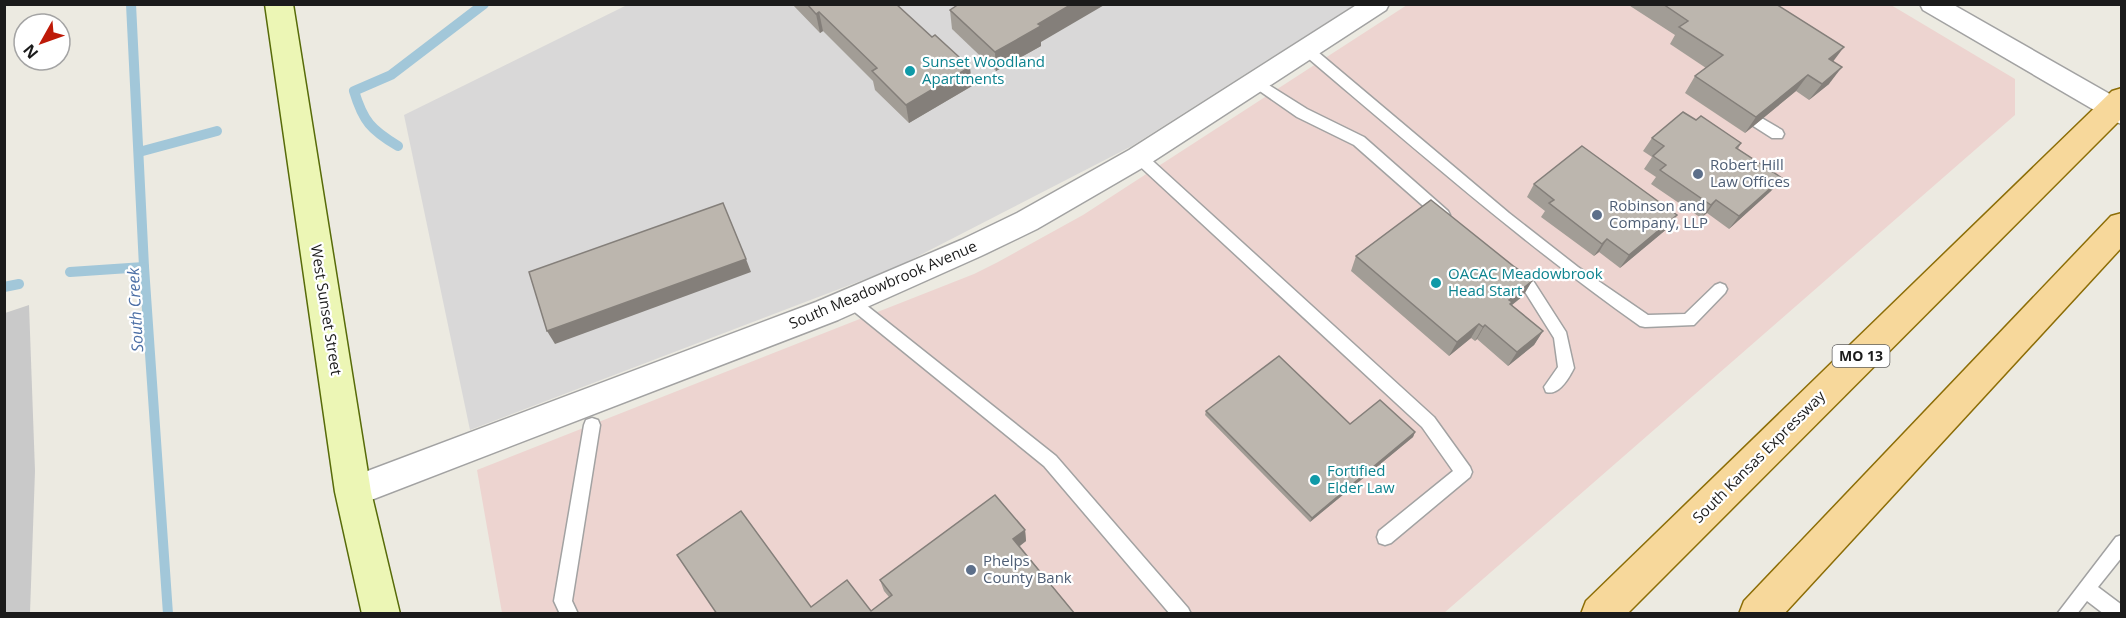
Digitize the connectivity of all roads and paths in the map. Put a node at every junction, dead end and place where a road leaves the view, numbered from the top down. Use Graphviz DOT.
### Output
graph roads {
  1 [pos="279,4"];
  2 [pos="1377,4"];
  3 [pos="1932,4"];
  4 [pos="1307,50"];
  5 [pos="1256,82"];
  6 [pos="1728,102"];
  7 [pos="2118,107"];
  8 [pos="1777,134"];
  9 [pos="1139,157"];
  10 [pos="1456,225"];
  11 [pos="2121,225"];
  12 [pos="1500,262"];
  13 [pos="1720,289"];
  14 [pos="851,301"];
  15 [pos="1552,387"];
  16 [pos="592,425"];
  17 [pos="353,492"];
  18 [pos="1385,537"];
  19 [pos="2121,543"];
  20 [pos="2086,588"];
  21 [pos="381,614"];
  22 [pos="570,614"];
  23 [pos="1182,614"];
  24 [pos="1600,614"];
  25 [pos="1758,614"];
  26 [pos="2067,614"];
  27 [pos="2119,614"];
  1 -- 17 [label="main road, West Sunset Street"];
  2 -- 4 [label="street, South Meadowbrook Avenue"];
  3 -- 7 [label="street"];
  4 -- 5 [label="street, South Meadowbrook Avenue"];
  4 -- 13 [label="lane"];
  5 -- 9 [label="street, South Meadowbrook Avenue"];
  5 -- 10 [label="lane"];
  6 -- 8 [label="lane"];
  7 -- 24 [label="main road, South Kansas Expressway / MO 13"];
  9 -- 14 [label="street, South Meadowbrook Avenue"];
  9 -- 18 [label="lane"];
  11 -- 25 [label="main road"];
  12 -- 15 [label="lane"];
  14 -- 17 [label="street, South Meadowbrook Avenue"];
  14 -- 23 [label="lane"];
  16 -- 22 [label="lane"];
  17 -- 21 [label="main road, West Sunset Street"];
  19 -- 20 [label="lane"];
  20 -- 26 [label="lane"];
  20 -- 27 [label="lane"];
}
